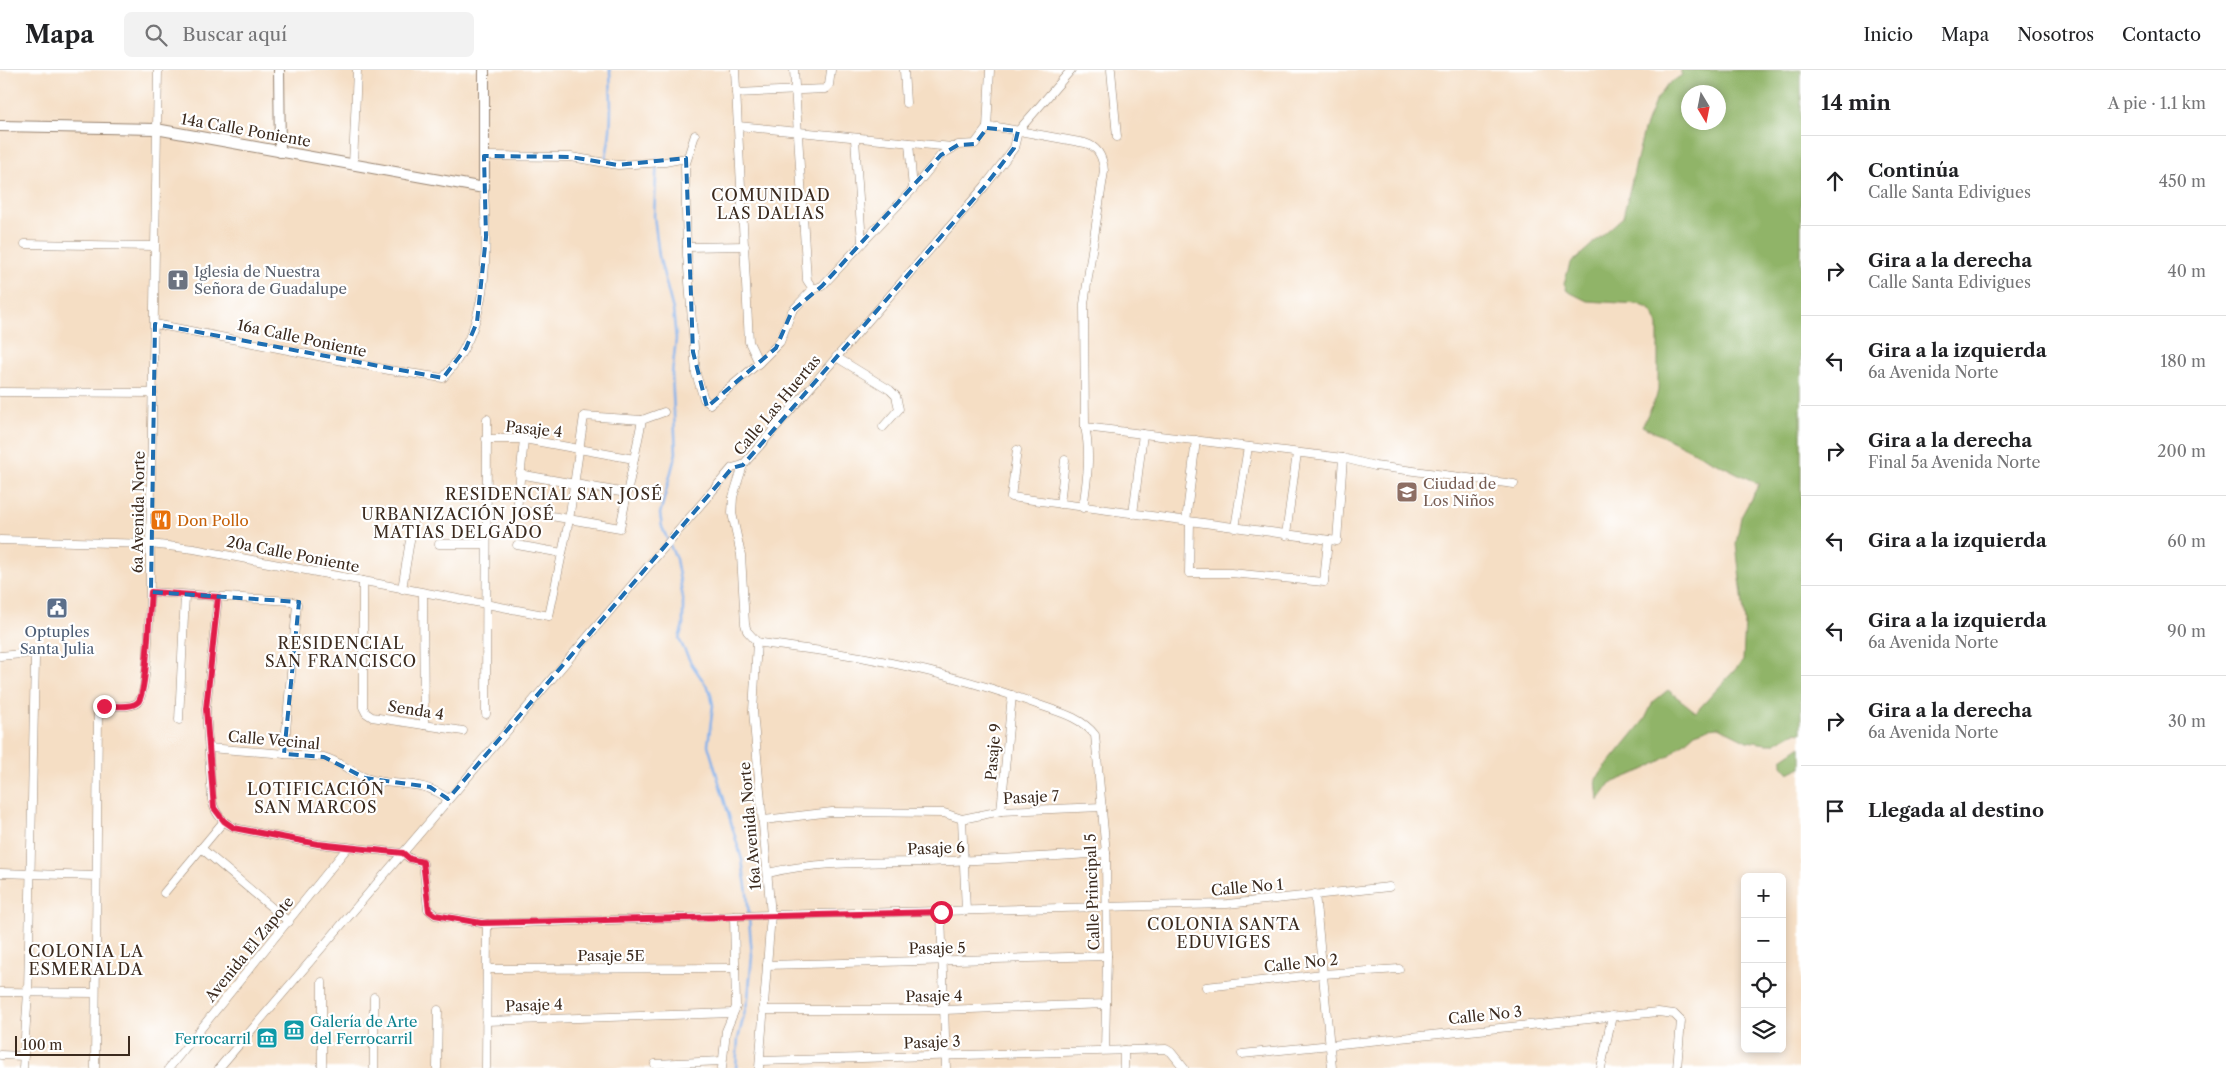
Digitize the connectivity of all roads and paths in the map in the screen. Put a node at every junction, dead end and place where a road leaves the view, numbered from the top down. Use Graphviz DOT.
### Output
graph roads {
  1 [pos="158,70"];
  2 [pos="279,70"];
  3 [pos="357,70"];
  4 [pos="484,70"];
  5 [pos="735,70"];
  6 [pos="794,70"];
  7 [pos="831,70"];
  8 [pos="904,70"];
  9 [pos="990,70"];
  10 [pos="1071,70"];
  11 [pos="1111,70"];
  12 [pos="795,90"];
  13 [pos="736,93"];
  14 [pos="906,103"];
  15 [pos="0,126"];
  16 [pos="738,126"];
  17 [pos="987,128"];
  18 [pos="156,129"];
  19 [pos="1018,131"];
  20 [pos="797,132"];
  21 [pos="694,135"];
  22 [pos="1117,137"];
  23 [pos="854,139"];
  24 [pos="909,143"];
  25 [pos="953,147"];
  26 [pos="280,152"];
  27 [pos="484,156"];
  28 [pos="686,158"];
  29 [pos="353,165"];
  30 [pos="484,188"];
  31 [pos="913,189"];
  32 [pos="862,243"];
  33 [pos="25,244"];
  34 [pos="154,246"];
  35 [pos="746,246"];
  36 [pos="687,248"];
  37 [pos="813,289"];
  38 [pos="155,324"];
  39 [pos="836,357"];
  40 [pos="760,363"];
  41 [pos="0,392"];
  42 [pos="153,393"];
  43 [pos="664,412"];
  44 [pos="487,419"];
  45 [pos="642,420"];
  46 [pos="883,427"];
  47 [pos="1085,427"];
  48 [pos="1144,434"];
  49 [pos="486,439"];
  50 [pos="524,439"];
  51 [pos="1196,440"];
  52 [pos="1248,446"];
  53 [pos="580,449"];
  54 [pos="1017,450"];
  55 [pos="1298,453"];
  56 [pos="1343,458"];
  57 [pos="634,459"];
  58 [pos="1065,460"];
  59 [pos="743,465"];
  60 [pos="520,474"];
  61 [pos="574,484"];
  62 [pos="1514,484"];
  63 [pos="626,493"];
  64 [pos="1060,504"];
  65 [pos="1083,508"];
  66 [pos="1133,514"];
  67 [pos="569,520"];
  68 [pos="413,522"];
  69 [pos="1188,522"];
  70 [pos="1235,528"];
  71 [pos="1286,535"];
  72 [pos="0,540"];
  73 [pos="1328,540"];
  74 [pos="150,544"];
  75 [pos="439,544"];
  76 [pos="486,544"];
  77 [pos="517,545"];
  78 [pos="562,553"];
  79 [pos="363,581"];
  80 [pos="402,589"];
  81 [pos="151,592"];
  82 [pos="423,593"];
  83 [pos="185,595"];
  84 [pos="218,597"];
  85 [pos="485,605"];
  86 [pos="757,642"];
  87 [pos="0,656"];
  88 [pos="1012,695"];
  89 [pos="486,714"];
  90 [pos="179,720"];
  91 [pos="424,725"];
  92 [pos="463,731"];
  93 [pos="209,748"];
  94 [pos="284,754"];
  95 [pos="448,798"];
  96 [pos="1102,807"];
  97 [pos="1001,811"];
  98 [pos="962,819"];
  99 [pos="764,820"];
  100 [pos="224,821"];
  101 [pos="348,846"];
  102 [pos="201,848"];
  103 [pos="403,853"];
  104 [pos="1106,854"];
  105 [pos="964,861"];
  106 [pos="0,873"];
  107 [pos="768,873"];
  108 [pos="30,874"];
  109 [pos="96,876"];
  110 [pos="1390,887"];
  111 [pos="164,893"];
  112 [pos="1315,894"];
  113 [pos="1107,906"];
  114 [pos="966,911"];
  115 [pos="941,912"];
  116 [pos="771,915"];
  117 [pos="734,916"];
  118 [pos="289,922"];
  119 [pos="488,924"];
  120 [pos="1107,956"];
  121 [pos="943,962"];
  122 [pos="767,964"];
  123 [pos="735,968"];
  124 [pos="487,969"];
  125 [pos="1399,969"];
  126 [pos="1323,974"];
  127 [pos="322,982"];
  128 [pos="1206,987"];
  129 [pos="0,992"];
  130 [pos="28,992"];
  131 [pos="94,993"];
  132 [pos="374,997"];
  133 [pos="1106,1004"];
  134 [pos="438,1010"];
  135 [pos="763,1010"];
  136 [pos="944,1010"];
  137 [pos="733,1013"];
  138 [pos="1612,1016"];
  139 [pos="486,1021"];
  140 [pos="1330,1045"];
  141 [pos="1105,1050"];
  142 [pos="1124,1050"];
  143 [pos="1242,1054"];
  144 [pos="0,1055"];
  145 [pos="945,1055"];
  146 [pos="24,1056"];
  147 [pos="655,1064"];
  148 [pos="722,1064"];
  149 [pos="759,1064"];
  150 [pos="23,1068"];
  151 [pos="95,1068"];
  152 [pos="169,1068"];
  153 [pos="219,1068"];
  154 [pos="322,1068"];
  155 [pos="374,1068"];
  156 [pos="437,1068"];
  157 [pos="486,1068"];
  158 [pos="946,1068"];
  159 [pos="1124,1068"];
  160 [pos="1184,1068"];
  161 [pos="1332,1068"];
  162 [pos="1601,1068"];
  163 [pos="1677,1068"];
  1 -- 18 [label="street, 6a Avenida Norte"];
  2 -- 26 [label="street"];
  3 -- 29 [label="street"];
  4 -- 27 [label="street"];
  5 -- 13 [label="street"];
  6 -- 12 [label="street"];
  7 -- 12 [label="street"];
  8 -- 14 [label="street"];
  9 -- 17 [label="street"];
  10 -- 19 [label="street"];
  11 -- 22 [label="street"];
  12 -- 13 [label="street"];
  12 -- 20 [label="street"];
  13 -- 16 [label="street"];
  15 -- 18 [label="street, 14a Calle Poniente"];
  16 -- 20 [label="street"];
  16 -- 35 [label="street"];
  17 -- 19 [label="street"];
  17 -- 25 [label="street"];
  18 -- 26 [label="street, 14a Calle Poniente"];
  18 -- 34 [label="street, 6a Avenida Norte"];
  19 -- 39 [label="street, Calle Las Huertas"];
  19 -- 47 [label="street"];
  20 -- 23 [label="street"];
  20 -- 37 [label="street"];
  21 -- 28 [label="street"];
  23 -- 24 [label="street"];
  23 -- 32 [label="street"];
  24 -- 25 [label="street"];
  24 -- 31 [label="street"];
  25 -- 31 [label="street"];
  26 -- 29 [label="street, 14a Calle Poniente"];
  27 -- 28 [label="street"];
  27 -- 30 [label="street"];
  28 -- 36 [label="street"];
  29 -- 30 [label="street, 14a Calle Poniente"];
  30 -- 38 [label="street, 16a Calle Poniente"];
  31 -- 32 [label="street"];
  32 -- 37 [label="street"];
  33 -- 34 [label="street"];
  34 -- 38 [label="street, 6a Avenida Norte"];
  35 -- 36 [label="street"];
  35 -- 40 [label="street"];
  36 -- 40 [label="street"];
  37 -- 40 [label="street"];
  38 -- 42 [label="street, 6a Avenida Norte"];
  39 -- 46 [label="street"];
  39 -- 59 [label="street, Calle Las Huertas"];
  41 -- 42 [label="street"];
  42 -- 74 [label="street, 6a Avenida Norte"];
  43 -- 45 [label="street"];
  44 -- 49 [label="street"];
  45 -- 53 [label="street"];
  45 -- 57 [label="street"];
  47 -- 48 [label="street"];
  47 -- 65 [label="street"];
  48 -- 51 [label="street"];
  48 -- 66 [label="street"];
  49 -- 50 [label="street, Pasaje 4"];
  49 -- 76 [label="street"];
  50 -- 53 [label="street, Pasaje 4"];
  50 -- 60 [label="street"];
  51 -- 52 [label="street"];
  51 -- 69 [label="street"];
  52 -- 55 [label="street"];
  52 -- 70 [label="street"];
  53 -- 57 [label="street"];
  53 -- 61 [label="street"];
  54 -- 64 [label="street"];
  55 -- 56 [label="street"];
  55 -- 71 [label="street"];
  56 -- 62 [label="street"];
  56 -- 73 [label="street"];
  57 -- 63 [label="street"];
  58 -- 64 [label="street"];
  59 -- 86 [label="street, Calle Las Huertas"];
  59 -- 95 [label="street"];
  60 -- 61 [label="street"];
  60 -- 67 [label="street"];
  61 -- 63 [label="street"];
  61 -- 67 [label="street"];
  63 -- 67 [label="street"];
  64 -- 65 [label="street"];
  65 -- 66 [label="street"];
  66 -- 69 [label="street"];
  67 -- 78 [label="street"];
  68 -- 80 [label="street"];
  69 -- 70 [label="street"];
  69 -- 73 [label="street"];
  70 -- 71 [label="street"];
  71 -- 73 [label="street"];
  72 -- 74 [label="street, 20a Calle Poniente"];
  74 -- 79 [label="street, 20a Calle Poniente"];
  74 -- 81 [label="street, 6a Avenida Norte"];
  75 -- 76 [label="street"];
  76 -- 85 [label="street"];
  77 -- 78 [label="street"];
  78 -- 85 [label="street, 20a Calle Poniente"];
  79 -- 80 [label="street, 20a Calle Poniente"];
  79 -- 91 [label="street, Senda 4"];
  80 -- 82 [label="street, 20a Calle Poniente"];
  81 -- 83 [label="street"];
  81 -- 109 [label="street, 6a Avenida Norte"];
  82 -- 85 [label="street, 20a Calle Poniente"];
  82 -- 91 [label="street"];
  83 -- 84 [label="street"];
  83 -- 90 [label="street"];
  84 -- 93 [label="street"];
  84 -- 94 [label="street"];
  85 -- 89 [label="street"];
  86 -- 88 [label="street"];
  86 -- 99 [label="street, 16a Avenida Norte"];
  87 -- 108 [label="street"];
  88 -- 96 [label="street, Calle Principal 5"];
  88 -- 97 [label="street, Pasaje 9"];
  91 -- 92 [label="street, Senda 4"];
  93 -- 94 [label="street, Calle Vecinal"];
  93 -- 100 [label="street"];
  94 -- 95 [label="street, Calle Vecinal"];
  95 -- 103 [label="street"];
  96 -- 97 [label="street, Pasaje 7"];
  96 -- 104 [label="street, Calle Principal 5"];
  97 -- 98 [label="street, Pasaje 7"];
  98 -- 99 [label="street"];
  98 -- 105 [label="street"];
  99 -- 107 [label="street, 16a Avenida Norte"];
  100 -- 101 [label="street"];
  100 -- 102 [label="street"];
  101 -- 103 [label="street"];
  101 -- 118 [label="street, Avenida El Zapote"];
  102 -- 111 [label="street"];
  102 -- 118 [label="street"];
  103 -- 119 [label="street, Calle No 1"];
  103 -- 153 [label="street"];
  104 -- 105 [label="street, Pasaje 6"];
  104 -- 113 [label="street, Calle Principal 5"];
  105 -- 107 [label="street, Pasaje 6"];
  105 -- 114 [label="street"];
  106 -- 108 [label="street"];
  107 -- 116 [label="street, 16a Avenida Norte"];
  108 -- 109 [label="street"];
  108 -- 130 [label="street"];
  109 -- 131 [label="street, 6a Avenida Norte"];
  110 -- 112 [label="street, Calle No 1"];
  112 -- 113 [label="street, Calle No 1"];
  112 -- 126 [label="street"];
  113 -- 114 [label="street, Calle No 1"];
  113 -- 120 [label="street, Calle Principal 5"];
  114 -- 115 [label="street, Calle No 1"];
  115 -- 116 [label="street, Calle No 1"];
  115 -- 121 [label="street"];
  116 -- 117 [label="street, Calle No 1"];
  116 -- 122 [label="street, 16a Avenida Norte"];
  117 -- 119 [label="street, Calle No 1"];
  117 -- 123 [label="street"];
  118 -- 152 [label="street, Avenida El Zapote"];
  119 -- 124 [label="street"];
  120 -- 121 [label="street, Pasaje 5"];
  120 -- 133 [label="street, Calle Principal 5"];
  121 -- 122 [label="street, Pasaje 5"];
  121 -- 136 [label="street"];
  122 -- 135 [label="street, 16a Avenida Norte"];
  123 -- 124 [label="street, Pasaje 5E"];
  123 -- 137 [label="street"];
  124 -- 139 [label="street"];
  125 -- 126 [label="street, Calle No 2"];
  126 -- 128 [label="street, Calle No 2"];
  126 -- 140 [label="street"];
  127 -- 154 [label="street"];
  129 -- 130 [label="street"];
  130 -- 131 [label="street"];
  130 -- 146 [label="street"];
  131 -- 151 [label="street, 6a Avenida Norte"];
  132 -- 155 [label="street"];
  133 -- 136 [label="street, Pasaje 4"];
  133 -- 141 [label="street, Calle Principal 5"];
  134 -- 156 [label="street"];
  135 -- 136 [label="street, Pasaje 4"];
  135 -- 149 [label="street, 16a Avenida Norte"];
  136 -- 145 [label="street"];
  137 -- 139 [label="street, Pasaje 4"];
  137 -- 148 [label="street"];
  138 -- 140 [label="street, Calle No 3"];
  138 -- 162 [label="street"];
  138 -- 163 [label="street, Calle No 3"];
  139 -- 157 [label="street"];
  140 -- 143 [label="street, Calle No 3"];
  140 -- 161 [label="street"];
  141 -- 142 [label="street, Pasaje 3"];
  141 -- 145 [label="street, Pasaje 3"];
  142 -- 159 [label="street"];
  142 -- 160 [label="street, Pasaje 3"];
  144 -- 146 [label="street"];
  145 -- 149 [label="street, Pasaje 3"];
  145 -- 158 [label="street"];
  146 -- 150 [label="street"];
  147 -- 148 [label="street"];
}
